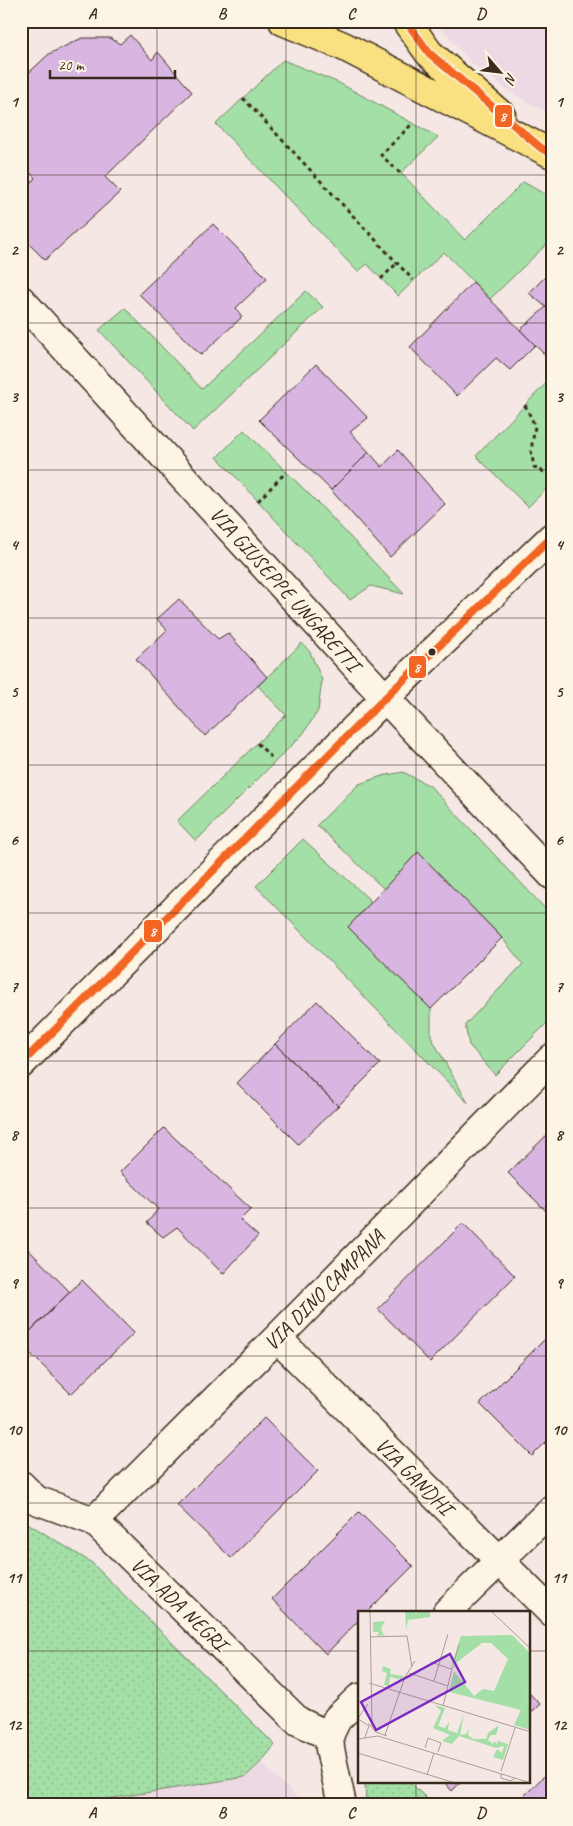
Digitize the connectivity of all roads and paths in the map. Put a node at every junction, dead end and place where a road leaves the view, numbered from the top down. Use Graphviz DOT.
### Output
graph roads {
  1 [pos="283,21"];
  2 [pos="406,21"];
  3 [pos="243,98"];
  4 [pos="413,123"];
  5 [pos="546,151"];
  6 [pos="400,173"];
  7 [pos="398,263"];
  8 [pos="381,279"];
  9 [pos="413,280"];
  10 [pos="21,300"];
  11 [pos="525,405"];
  12 [pos="552,471"];
  13 [pos="286,472"];
  14 [pos="258,501"];
  15 [pos="552,537"];
  16 [pos="385,698"];
  17 [pos="257,743"];
  18 [pos="276,761"];
  19 [pos="552,875"];
  20 [pos="552,1058"];
  21 [pos="21,1064"];
  22 [pos="277,1338"];
  23 [pos="21,1485"];
  24 [pos="552,1509"];
  25 [pos="94,1521"];
  26 [pos="499,1561"];
  27 [pos="448,1611"];
  28 [pos="552,1613"];
  29 [pos="358,1699"];
  30 [pos="329,1736"];
  31 [pos="342,1805"];
  1 -- 5 [label="main road"];
  2 -- 5 [label="main road"];
  3 -- 7 [label="path"];
  4 -- 6 [label="path"];
  7 -- 8 [label="path"];
  7 -- 9 [label="path"];
  10 -- 16 [label="street, VIA GIUSEPPE UNGARETTI"];
  11 -- 12 [label="path"];
  13 -- 14 [label="path"];
  15 -- 16 [label="street"];
  16 -- 19 [label="street, VIA GIUSEPPE UNGARETTI"];
  16 -- 21 [label="street"];
  17 -- 18 [label="path"];
  20 -- 22 [label="street, VIA DINO CAMPANA"];
  22 -- 25 [label="street, VIA DINO CAMPANA"];
  22 -- 26 [label="street, VIA GANDHI"];
  23 -- 25 [label="street, VIA ADA NEGRI"];
  24 -- 26 [label="street"];
  25 -- 30 [label="street, VIA ADA NEGRI"];
  26 -- 27 [label="street"];
  26 -- 28 [label="street, VIA GANDHI"];
  29 -- 30 [label="street"];
  30 -- 31 [label="street"];
}
